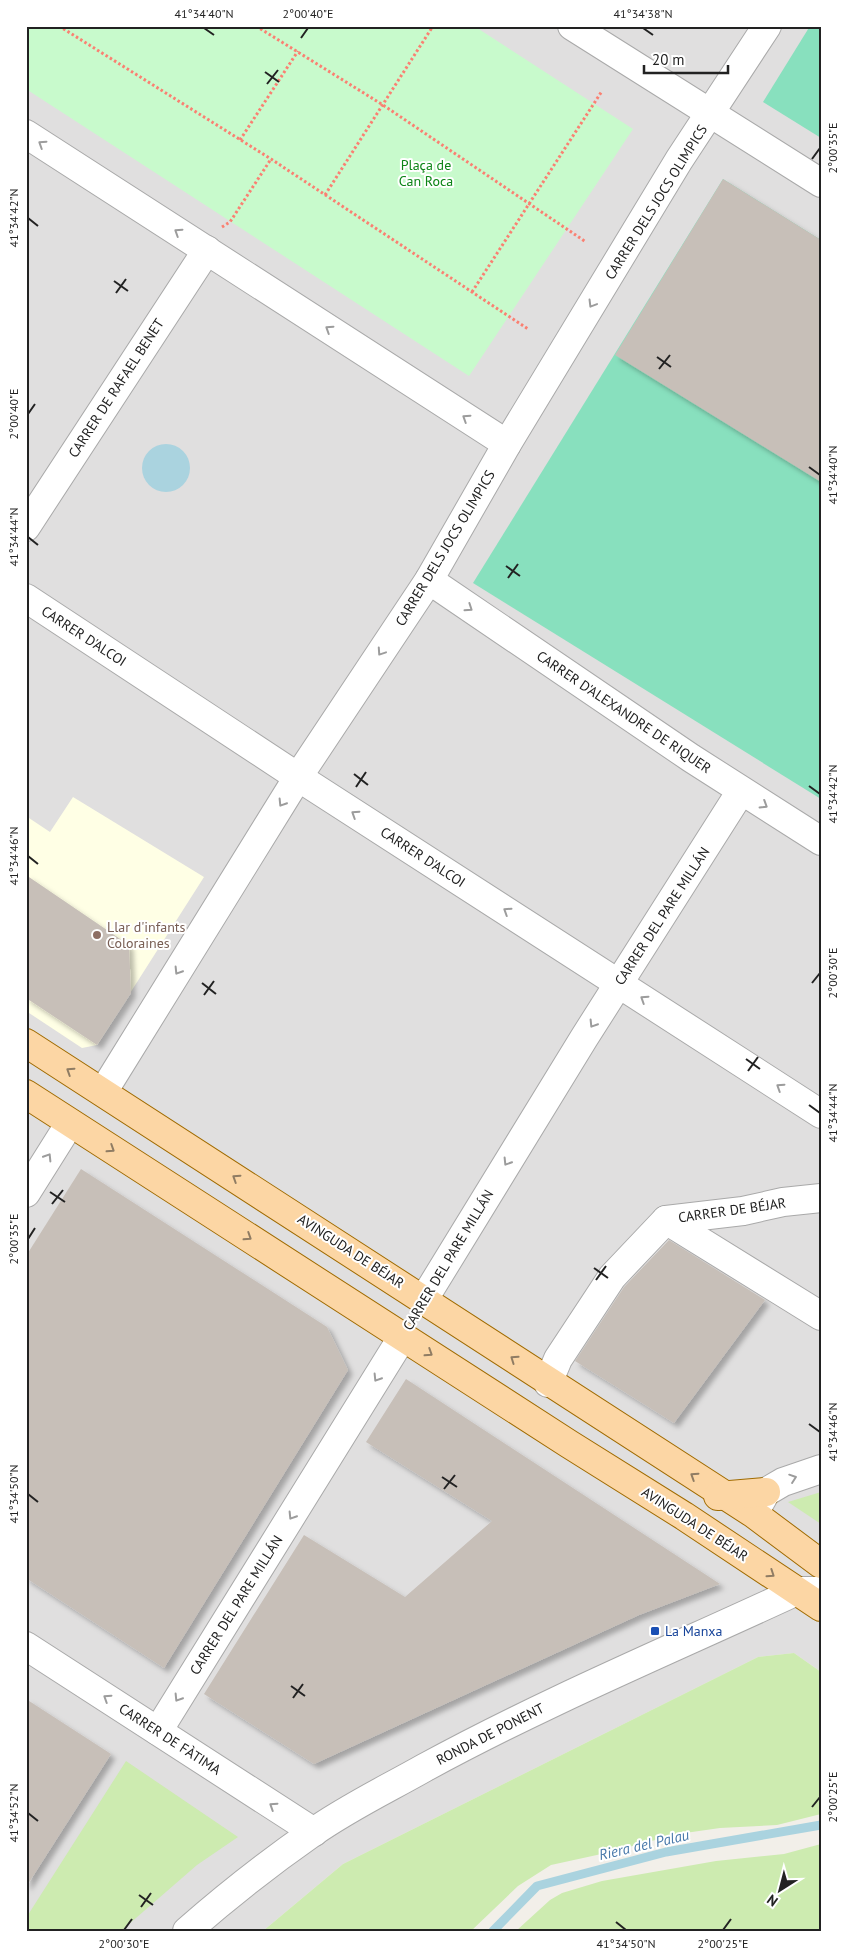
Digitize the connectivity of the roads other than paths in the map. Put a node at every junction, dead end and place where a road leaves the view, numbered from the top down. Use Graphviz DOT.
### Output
graph roads {
  1 [pos="572,26"];
  2 [pos="768,26"];
  3 [pos="711,115"];
  4 [pos="26,134"];
  5 [pos="821,184"];
  6 [pos="207,250"];
  7 [pos="507,444"];
  8 [pos="26,526"];
  9 [pos="429,580"];
  10 [pos="26,598"];
  11 [pos="298,778"];
  12 [pos="742,791"];
  13 [pos="821,841"];
  14 [pos="619,982"];
  15 [pos="26,1043"];
  16 [pos="103,1092"];
  17 [pos="26,1094"];
  18 [pos="821,1114"];
  19 [pos="70,1123"];
  20 [pos="26,1193"];
  21 [pos="821,1198"];
  22 [pos="666,1220"];
  23 [pos="424,1299"];
  24 [pos="821,1316"];
  25 [pos="403,1336"];
  26 [pos="548,1383"];
  27 [pos="569,1444"];
  28 [pos="821,1469"];
  29 [pos="724,1495"];
  30 [pos="760,1503"];
  31 [pos="821,1564"];
  32 [pos="809,1591"];
  33 [pos="821,1607"];
  34 [pos="26,1646"];
  35 [pos="158,1731"];
  36 [pos="314,1832"];
  37 [pos="187,1931"];
  1 -- 3 [label="street"];
  2 -- 3 [label="street, CARRER DELS JOCS OLIMPICS"];
  3 -- 5 [label="street"];
  3 -- 7 [label="street, CARRER DELS JOCS OLIMPICS, one-way"];
  6 -- 4 [label="street, one-way"];
  7 -- 6 [label="street, one-way"];
  6 -- 8 [label="street, CARRER DE RAFAEL BENET"];
  7 -- 9 [label="street, CARRER DELS JOCS OLIMPICS"];
  9 -- 11 [label="street, CARRER DELS JOCS OLIMPICS, one-way"];
  9 -- 12 [label="street, CARRER D'ALEXANDRE DE RIQUER, one-way"];
  10 -- 11 [label="street, CARRER D'ALCOI"];
  14 -- 11 [label="street, CARRER D'ALCOI, one-way"];
  11 -- 16 [label="street, CARRER DELS JOCS OLIMPICS, one-way"];
  12 -- 13 [label="street, CARRER D'ALEXANDRE DE RIQUER, one-way"];
  12 -- 14 [label="street, CARRER DEL PARE MILLÁN"];
  18 -- 14 [label="street, CARRER D'ALCOI, one-way"];
  14 -- 23 [label="street, CARRER DEL PARE MILLÁN, one-way"];
  16 -- 15 [label="main road, AVINGUDA DE BÉJAR, one-way"];
  23 -- 16 [label="main road, AVINGUDA DE BÉJAR, one-way"];
  17 -- 19 [label="main road, AVINGUDA DE BÉJAR"];
  20 -- 19 [label="street, one-way"];
  19 -- 25 [label="main road, AVINGUDA DE BÉJAR, one-way"];
  21 -- 22 [label="street, CARRER DE BÉJAR"];
  22 -- 24 [label="street"];
  22 -- 26 [label="street, CARRER DE BÉJAR"];
  23 -- 25 [label="main road, CARRER DEL PARE MILLÁN"];
  26 -- 23 [label="main road, AVINGUDA DE BÉJAR, one-way"];
  25 -- 27 [label="main road, AVINGUDA DE BÉJAR, one-way"];
  25 -- 35 [label="street, CARRER DEL PARE MILLÁN, one-way"];
  29 -- 26 [label="main road, AVINGUDA DE BÉJAR, one-way"];
  27 -- 29 [label="main road, AVINGUDA DE BÉJAR"];
  27 -- 32 [label="main road, AVINGUDA DE BÉJAR, one-way"];
  30 -- 28 [label="street, one-way"];
  29 -- 30 [label="main road, AVINGUDA DE BÉJAR"];
  30 -- 31 [label="main road, AVINGUDA DE BÉJAR"];
  32 -- 33 [label="main road, AVINGUDA DE BÉJAR"];
  32 -- 36 [label="street, RONDA DE PONENT"];
  35 -- 34 [label="street, CARRER DE FÀTIMA, one-way"];
  36 -- 35 [label="street, CARRER DE FÀTIMA, one-way"];
  36 -- 37 [label="street, RONDA DE PONENT"];
}
